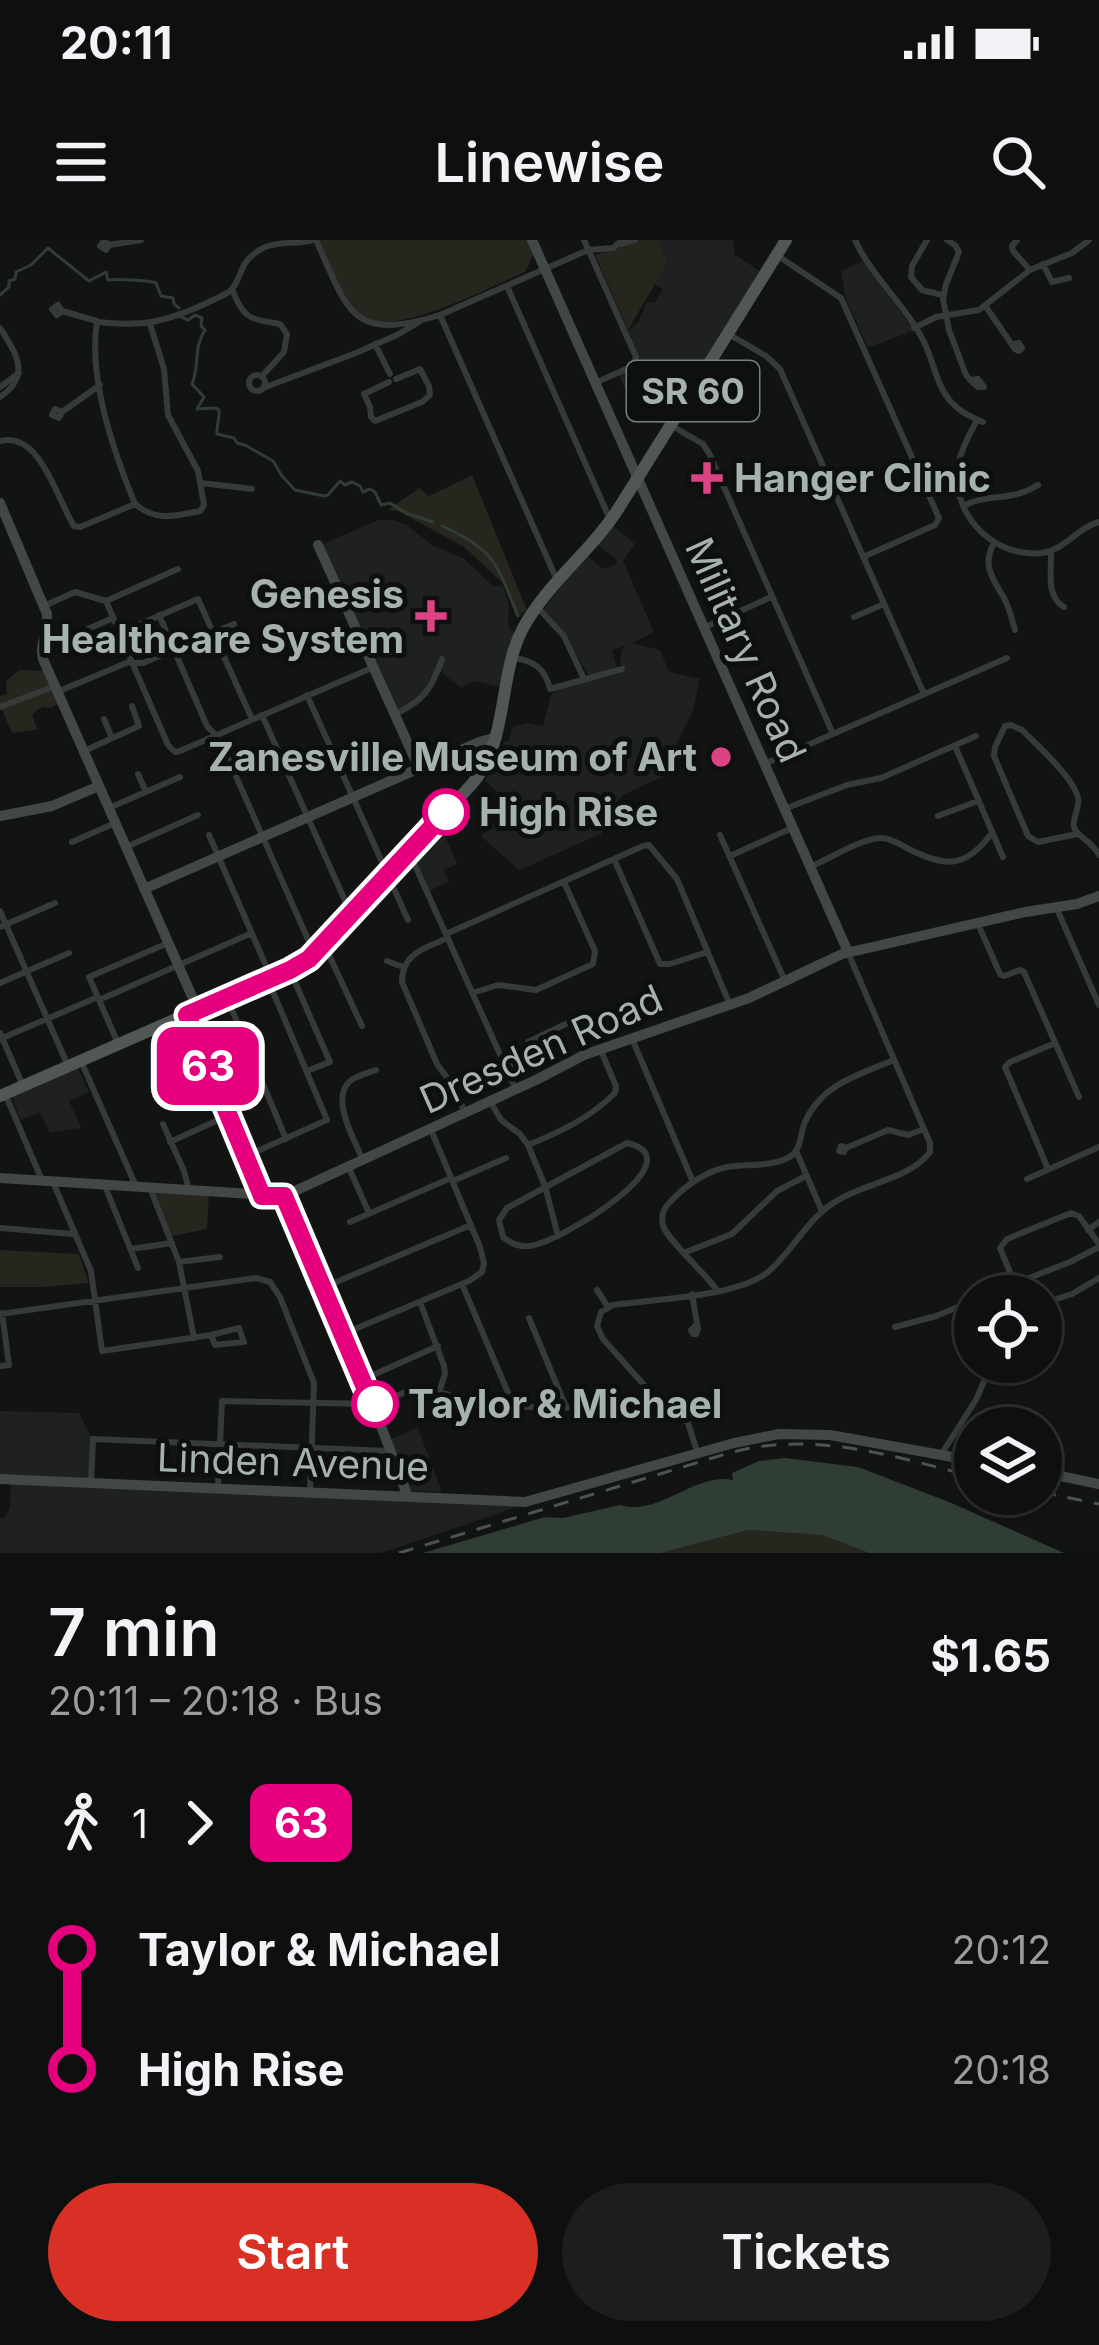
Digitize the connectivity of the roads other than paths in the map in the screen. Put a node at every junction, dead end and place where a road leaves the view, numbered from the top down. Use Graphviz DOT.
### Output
graph roads {
  1 [pos="141,240"];
  2 [pos="314,240"];
  3 [pos="532,240"];
  4 [pos="584,240"];
  5 [pos="635,240"];
  6 [pos="786,240"];
  7 [pos="855,240"];
  8 [pos="927,240"];
  9 [pos="947,240"];
  10 [pos="1017,240"];
  11 [pos="1089,240"];
  12 [pos="280,242"];
  13 [pos="621,242"];
  14 [pos="109,245"];
  15 [pos="588,250"];
  16 [pos="776,255"];
  17 [pos="1043,264"];
  18 [pos="545,269"];
  19 [pos="1030,269"];
  20 [pos="1069,278"];
  21 [pos="507,286"];
  22 [pos="232,289"];
  23 [pos="943,296"];
  24 [pos="986,307"];
  25 [pos="62,311"];
  26 [pos="440,315"];
  27 [pos="945,315"];
  28 [pos="422,320"];
  29 [pos="98,322"];
  30 [pos="150,324"];
  31 [pos="0,328"];
  32 [pos="914,328"];
  33 [pos="728,334"];
  34 [pos="375,344"];
  35 [pos="1013,344"];
  36 [pos="19,373"];
  37 [pos="262,376"];
  38 [pos="392,378"];
  39 [pos="970,380"];
  40 [pos="596,382"];
  41 [pos="100,385"];
  42 [pos="0,387"];
  43 [pos="263,388"];
  44 [pos="0,397"];
  45 [pos="62,412"];
  46 [pos="672,426"];
  47 [pos="0,441"];
  48 [pos="638,480"];
  49 [pos="201,483"];
  50 [pos="1039,484"];
  51 [pos="252,489"];
  52 [pos="622,501"];
  53 [pos="0,503"];
  54 [pos="135,504"];
  55 [pos="963,506"];
  56 [pos="608,515"];
  57 [pos="1099,522"];
  58 [pos="994,543"];
  59 [pos="319,544"];
  60 [pos="1051,551"];
  61 [pos="863,557"];
  62 [pos="572,565"];
  63 [pos="178,569"];
  64 [pos="558,581"];
  65 [pos="773,597"];
  66 [pos="106,602"];
  67 [pos="884,604"];
  68 [pos="44,606"];
  69 [pos="1064,607"];
  70 [pos="538,612"];
  71 [pos="159,615"];
  72 [pos="854,617"];
  73 [pos="234,624"];
  74 [pos="703,628"];
  75 [pos="88,629"];
  76 [pos="1015,630"];
  77 [pos="214,633"];
  78 [pos="175,650"];
  79 [pos="513,658"];
  80 [pos="1007,658"];
  81 [pos="442,659"];
  82 [pos="133,662"];
  83 [pos="374,667"];
  84 [pos="622,669"];
  85 [pos="584,679"];
  86 [pos="56,689"];
  87 [pos="924,694"];
  88 [pos="308,695"];
  89 [pos="132,706"];
  90 [pos="0,707"];
  91 [pos="395,714"];
  92 [pos="262,715"];
  93 [pos="104,719"];
  94 [pos="252,719"];
  95 [pos="216,734"];
  96 [pos="833,734"];
  97 [pos="976,736"];
  98 [pos="112,739"];
  99 [pos="490,739"];
  100 [pos="955,746"];
  101 [pos="84,751"];
  102 [pos="764,764"];
  103 [pos="418,769"];
  104 [pos="138,774"];
  105 [pos="180,777"];
  106 [pos="99,786"];
  107 [pos="146,791"];
  108 [pos="353,797"];
  109 [pos="978,801"];
  110 [pos="109,808"];
  111 [pos="784,809"];
  112 [pos="198,815"];
  113 [pos="0,816"];
  114 [pos="938,816"];
  115 [pos="308,818"];
  116 [pos="116,823"];
  117 [pos="793,828"];
  118 [pos="992,832"];
  119 [pos="1077,834"];
  120 [pos="209,835"];
  121 [pos="720,835"];
  122 [pos="262,837"];
  123 [pos="72,842"];
  124 [pos="126,847"];
  125 [pos="409,851"];
  126 [pos="1099,855"];
  127 [pos="218,856"];
  128 [pos="730,856"];
  129 [pos="1003,857"];
  130 [pos="614,859"];
  131 [pos="810,867"];
  132 [pos="388,874"];
  133 [pos="564,881"];
  134 [pos="144,889"];
  135 [pos="1099,896"];
  136 [pos="56,903"];
  137 [pos="1056,907"];
  138 [pos="0,911"];
  139 [pos="351,914"];
  140 [pos="408,920"];
  141 [pos="977,923"];
  142 [pos="3,925"];
  143 [pos="252,933"];
  144 [pos="447,936"];
  145 [pos="168,943"];
  146 [pos="320,949"];
  147 [pos="708,952"];
  148 [pos="848,952"];
  149 [pos="69,953"];
  150 [pos="387,961"];
  151 [pos="178,965"];
  152 [pos="403,967"];
  153 [pos="290,970"];
  154 [pos="27,971"];
  155 [pos="270,979"];
  156 [pos="785,981"];
  157 [pos="0,983"];
  158 [pos="472,993"];
  159 [pos="98,998"];
  160 [pos="227,998"];
  161 [pos="730,1005"];
  162 [pos="1099,1005"];
  163 [pos="192,1012"];
  164 [pos="47,1018"];
  165 [pos="572,1021"];
  166 [pos="362,1026"];
  167 [pos="1,1037"];
  168 [pos="632,1038"];
  169 [pos="119,1044"];
  170 [pos="1054,1044"];
  171 [pos="600,1049"];
  172 [pos="894,1060"];
  173 [pos="74,1063"];
  174 [pos="506,1067"];
  175 [pos="376,1070"];
  176 [pos="307,1071"];
  177 [pos="23,1086"];
  178 [pos="515,1090"];
  179 [pos="2,1095"];
  180 [pos="1079,1097"];
  181 [pos="490,1102"];
  182 [pos="465,1113"];
  183 [pos="229,1115"];
  184 [pos="163,1124"];
  185 [pos="923,1129"];
  186 [pos="431,1130"];
  187 [pos="286,1139"];
  188 [pos="170,1142"];
  189 [pos="528,1144"];
  190 [pos="1099,1147"];
  191 [pos="845,1148"];
  192 [pos="796,1151"];
  193 [pos="246,1156"];
  194 [pos="506,1158"];
  195 [pos="363,1161"];
  196 [pos="349,1168"];
  197 [pos="1048,1169"];
  198 [pos="806,1176"];
  199 [pos="0,1178"];
  200 [pos="452,1179"];
  201 [pos="1028,1179"];
  202 [pos="48,1181"];
  203 [pos="693,1182"];
  204 [pos="105,1186"];
  205 [pos="545,1186"];
  206 [pos="136,1187"];
  207 [pos="150,1188"];
  208 [pos="189,1190"];
  209 [pos="262,1196"];
  210 [pos="284,1196"];
  211 [pos="823,1211"];
  212 [pos="369,1213"];
  213 [pos="350,1222"];
  214 [pos="1099,1222"];
  215 [pos="471,1225"];
  216 [pos="0,1228"];
  217 [pos="1088,1230"];
  218 [pos="75,1234"];
  219 [pos="559,1236"];
  220 [pos="172,1243"];
  221 [pos="1099,1246"];
  222 [pos="130,1249"];
  223 [pos="686,1252"];
  224 [pos="220,1257"];
  225 [pos="179,1262"];
  226 [pos="138,1268"];
  227 [pos="1011,1275"];
  228 [pos="1034,1275"];
  229 [pos="1099,1278"];
  230 [pos="462,1284"];
  231 [pos="183,1288"];
  232 [pos="322,1288"];
  233 [pos="597,1290"];
  234 [pos="718,1291"];
  235 [pos="692,1294"];
  236 [pos="1062,1297"];
  237 [pos="95,1300"];
  238 [pos="420,1302"];
  239 [pos="608,1307"];
  240 [pos="954,1309"];
  241 [pos="1,1314"];
  242 [pos="529,1318"];
  243 [pos="697,1324"];
  244 [pos="896,1327"];
  245 [pos="343,1334"];
  246 [pos="211,1335"];
  247 [pos="194,1339"];
  248 [pos="438,1346"];
  249 [pos="4,1366"];
  250 [pos="362,1380"];
  251 [pos="983,1383"];
  252 [pos="439,1391"];
  253 [pos="460,1395"];
  254 [pos="314,1405"];
  255 [pos="372,1405"];
  256 [pos="566,1407"];
  257 [pos="682,1417"];
  258 [pos="220,1444"];
  259 [pos="312,1448"];
  260 [pos="392,1451"];
  261 [pos="698,1453"];
  262 [pos="941,1455"];
  263 [pos="954,1457"];
  264 [pos="1062,1476"];
  265 [pos="0,1479"];
  266 [pos="91,1483"];
  267 [pos="1099,1484"];
  268 [pos="218,1489"];
  269 [pos="310,1492"];
  270 [pos="407,1497"];
  1 -- 14 [label="street"];
  2 -- 12 [label="street"];
  2 -- 28 [label="street"];
  3 -- 18 [label="street, Military Road"];
  4 -- 15 [label="street"];
  5 -- 13 [label="street"];
  6 -- 16 [label="main road, SR 60"];
  7 -- 32 [label="street"];
  8 -- 23 [label="street"];
  9 -- 23 [label="street"];
  10 -- 19 [label="street"];
  11 -- 17 [label="street"];
  12 -- 22 [label="street"];
  13 -- 15 [label="street"];
  15 -- 18 [label="street"];
  15 -- 40 [label="street"];
  16 -- 33 [label="main road, SR 60"];
  16 -- 61 [label="street"];
  17 -- 19 [label="street"];
  17 -- 20 [label="street"];
  18 -- 21 [label="street"];
  18 -- 40 [label="street, Military Road"];
  19 -- 24 [label="street"];
  21 -- 26 [label="street"];
  21 -- 56 [label="street"];
  22 -- 30 [label="street"];
  22 -- 37 [label="street"];
  23 -- 27 [label="street"];
  24 -- 27 [label="street"];
  24 -- 35 [label="street"];
  25 -- 29 [label="street"];
  26 -- 28 [label="street"];
  26 -- 64 [label="street"];
  27 -- 32 [label="street"];
  27 -- 39 [label="street"];
  28 -- 34 [label="street"];
  29 -- 30 [label="street"];
  29 -- 41 [label="street"];
  30 -- 49 [label="street"];
  31 -- 36 [label="street"];
  32 -- 55 [label="street"];
  33 -- 46 [label="main road, SR 60"];
  33 -- 61 [label="street"];
  34 -- 38 [label="street"];
  34 -- 43 [label="street"];
  36 -- 42 [label="street"];
  36 -- 44 [label="street"];
  37 -- 43 [label="street"];
  37 -- 43 [label="street"];
  38 -- 38 [label="street"];
  40 -- 48 [label="street, Military Road"];
  41 -- 45 [label="street"];
  41 -- 54 [label="street"];
  46 -- 48 [label="main road, SR 60"];
  46 -- 65 [label="street"];
  47 -- 54 [label="street"];
  48 -- 52 [label="main road, SR 60"];
  48 -- 74 [label="street, Military Road"];
  49 -- 51 [label="street"];
  49 -- 54 [label="street"];
  50 -- 55 [label="street"];
  52 -- 56 [label="main road, SR 60"];
  52 -- 62 [label="main road, SR 60"];
  53 -- 68 [label="street"];
  55 -- 58 [label="street"];
  56 -- 62 [label="main road, SR 60"];
  57 -- 60 [label="street"];
  58 -- 60 [label="street"];
  58 -- 76 [label="street"];
  59 -- 83 [label="street"];
  60 -- 69 [label="street"];
  61 -- 67 [label="street"];
  62 -- 64 [label="main road, SR 60"];
  63 -- 66 [label="street"];
  64 -- 70 [label="main road, SR 60"];
  65 -- 74 [label="street"];
  65 -- 96 [label="street"];
  66 -- 68 [label="street"];
  66 -- 75 [label="street"];
  67 -- 72 [label="street"];
  67 -- 87 [label="street"];
  68 -- 86 [label="street"];
  70 -- 79 [label="main road, SR 60"];
  70 -- 85 [label="street"];
  71 -- 77 [label="street"];
  71 -- 78 [label="street"];
  71 -- 82 [label="street"];
  73 -- 77 [label="street"];
  74 -- 102 [label="street, Military Road"];
  77 -- 78 [label="street"];
  77 -- 94 [label="street"];
  78 -- 82 [label="street"];
  78 -- 95 [label="street"];
  79 -- 85 [label="street"];
  79 -- 99 [label="main road, SR 60"];
  80 -- 87 [label="street"];
  81 -- 91 [label="street"];
  82 -- 86 [label="street"];
  82 -- 95 [label="street"];
  83 -- 88 [label="street"];
  83 -- 91 [label="street"];
  84 -- 85 [label="street"];
  86 -- 90 [label="street"];
  86 -- 101 [label="street"];
  87 -- 96 [label="street"];
  88 -- 92 [label="street"];
  88 -- 108 [label="street"];
  89 -- 98 [label="street"];
  91 -- 103 [label="street"];
  92 -- 94 [label="street"];
  92 -- 115 [label="street"];
  93 -- 98 [label="street"];
  94 -- 95 [label="street"];
  95 -- 122 [label="street"];
  96 -- 102 [label="street"];
  97 -- 100 [label="street"];
  98 -- 101 [label="street"];
  99 -- 103 [label="street"];
  99 -- 125 [label="main road, SR 60"];
  100 -- 109 [label="street"];
  100 -- 111 [label="street"];
  101 -- 106 [label="street"];
  102 -- 111 [label="street, Military Road"];
  103 -- 108 [label="street"];
  104 -- 107 [label="street"];
  105 -- 107 [label="street"];
  106 -- 110 [label="street"];
  106 -- 113 [label="street"];
  107 -- 110 [label="street"];
  108 -- 115 [label="street"];
  108 -- 132 [label="street"];
  109 -- 114 [label="street"];
  109 -- 118 [label="street"];
  110 -- 116 [label="street"];
  111 -- 117 [label="street, Military Road"];
  112 -- 124 [label="street"];
  115 -- 122 [label="street"];
  115 -- 139 [label="street"];
  116 -- 123 [label="street"];
  116 -- 124 [label="street"];
  117 -- 128 [label="street"];
  117 -- 131 [label="street, Military Road"];
  118 -- 129 [label="street"];
  118 -- 131 [label="street"];
  119 -- 119 [label="street"];
  119 -- 126 [label="street"];
  120 -- 127 [label="street"];
  121 -- 128 [label="street"];
  122 -- 127 [label="street"];
  122 -- 146 [label="street"];
  124 -- 134 [label="street"];
  125 -- 132 [label="main road, SR 60"];
  125 -- 144 [label="street"];
  127 -- 134 [label="street"];
  127 -- 143 [label="street"];
  128 -- 156 [label="street"];
  130 -- 133 [label="street"];
  130 -- 147 [label="street"];
  130 -- 147 [label="street"];
  131 -- 148 [label="street, Military Road"];
  132 -- 139 [label="main road, SR 60"];
  132 -- 140 [label="street"];
  133 -- 144 [label="street"];
  133 -- 158 [label="street"];
  134 -- 145 [label="street"];
  135 -- 137 [label="street, Dresden Road"];
  136 -- 142 [label="street"];
  137 -- 141 [label="street, Dresden Road"];
  137 -- 162 [label="street"];
  138 -- 142 [label="street"];
  139 -- 146 [label="main road, SR 60"];
  141 -- 148 [label="street, Dresden Road"];
  141 -- 170 [label="street"];
  142 -- 154 [label="street"];
  143 -- 151 [label="street"];
  143 -- 155 [label="street"];
  144 -- 152 [label="street"];
  144 -- 158 [label="street"];
  145 -- 151 [label="street"];
  145 -- 159 [label="street"];
  146 -- 153 [label="main road, SR 60"];
  146 -- 166 [label="street"];
  147 -- 161 [label="street"];
  148 -- 156 [label="street, Dresden Road"];
  148 -- 172 [label="street"];
  149 -- 154 [label="street"];
  150 -- 152 [label="street"];
  151 -- 159 [label="street"];
  151 -- 163 [label="street"];
  152 -- 182 [label="street"];
  153 -- 155 [label="main road, SR 60"];
  153 -- 176 [label="street"];
  154 -- 157 [label="street"];
  154 -- 164 [label="street"];
  155 -- 160 [label="main road, SR 60"];
  155 -- 176 [label="street"];
  156 -- 161 [label="street, Dresden Road"];
  158 -- 174 [label="street"];
  159 -- 164 [label="street"];
  159 -- 169 [label="street"];
  160 -- 163 [label="main road, SR 60"];
  160 -- 187 [label="street"];
  161 -- 168 [label="street, Dresden Road"];
  163 -- 169 [label="main road, SR 60"];
  163 -- 183 [label="street"];
  164 -- 167 [label="street"];
  164 -- 173 [label="street"];
  165 -- 174 [label="street"];
  167 -- 177 [label="street"];
  168 -- 171 [label="street, Dresden Road"];
  168 -- 203 [label="street"];
  169 -- 173 [label="main road, SR 60"];
  170 -- 180 [label="street"];
  170 -- 197 [label="street"];
  171 -- 178 [label="street, Dresden Road"];
  171 -- 189 [label="street"];
  172 -- 185 [label="street"];
  172 -- 192 [label="street"];
  173 -- 177 [label="main road, SR 60"];
  173 -- 206 [label="street"];
  174 -- 178 [label="street"];
  175 -- 195 [label="street"];
  176 -- 187 [label="street"];
  177 -- 179 [label="main road, SR 60"];
  178 -- 181 [label="street, Dresden Road"];
  179 -- 202 [label="street"];
  181 -- 182 [label="street, Dresden Road"];
  181 -- 189 [label="street"];
  182 -- 186 [label="street, Dresden Road"];
  183 -- 188 [label="street"];
  183 -- 193 [label="street"];
  184 -- 188 [label="street"];
  185 -- 191 [label="street"];
  185 -- 211 [label="street"];
  186 -- 195 [label="street, Dresden Road"];
  186 -- 200 [label="street"];
  187 -- 193 [label="street"];
  188 -- 208 [label="street"];
  189 -- 205 [label="street"];
  190 -- 197 [label="street"];
  192 -- 198 [label="street"];
  192 -- 203 [label="street"];
  193 -- 209 [label="street"];
  194 -- 200 [label="street"];
  195 -- 196 [label="street, Dresden Road"];
  196 -- 210 [label="street, Dresden Road"];
  196 -- 212 [label="street"];
  197 -- 201 [label="street"];
  198 -- 211 [label="street"];
  198 -- 223 [label="street"];
  199 -- 202 [label="street, Dresden Road"];
  200 -- 212 [label="street"];
  200 -- 215 [label="street"];
  202 -- 204 [label="street, Dresden Road"];
  202 -- 218 [label="street"];
  203 -- 223 [label="street"];
  204 -- 206 [label="street, Dresden Road"];
  204 -- 222 [label="street"];
  205 -- 219 [label="street"];
  205 -- 219 [label="street"];
  205 -- 219 [label="street"];
  206 -- 207 [label="street, Dresden Road"];
  207 -- 208 [label="street, Dresden Road"];
  207 -- 220 [label="street"];
  208 -- 209 [label="street, Dresden Road"];
  209 -- 210 [label="street, Dresden Road"];
  210 -- 232 [label="street"];
  211 -- 234 [label="street"];
  212 -- 213 [label="street"];
  214 -- 217 [label="street"];
  215 -- 230 [label="street"];
  215 -- 232 [label="street"];
  216 -- 218 [label="street"];
  217 -- 221 [label="street"];
  217 -- 227 [label="street"];
  218 -- 237 [label="street"];
  220 -- 222 [label="street"];
  220 -- 225 [label="street"];
  221 -- 228 [label="street"];
  222 -- 226 [label="street"];
  223 -- 234 [label="street"];
  224 -- 225 [label="street"];
  225 -- 231 [label="street"];
  229 -- 236 [label="street"];
  230 -- 238 [label="street"];
  230 -- 256 [label="street"];
  231 -- 237 [label="street"];
  231 -- 247 [label="street"];
  231 -- 254 [label="street"];
  232 -- 245 [label="street"];
  233 -- 239 [label="street"];
  234 -- 235 [label="street"];
  235 -- 239 [label="street"];
  235 -- 243 [label="street"];
  237 -- 241 [label="street"];
  237 -- 247 [label="street"];
  238 -- 245 [label="street"];
  238 -- 248 [label="street"];
  239 -- 257 [label="street"];
  240 -- 244 [label="street"];
  241 -- 249 [label="street"];
  242 -- 256 [label="street"];
  245 -- 250 [label="street"];
  246 -- 246 [label="street"];
  246 -- 247 [label="street"];
  248 -- 250 [label="street"];
  248 -- 252 [label="street"];
  250 -- 255 [label="street"];
  251 -- 262 [label="street"];
  252 -- 253 [label="street"];
  252 -- 255 [label="street"];
  254 -- 255 [label="street"];
  254 -- 258 [label="street"];
  254 -- 259 [label="street"];
  255 -- 260 [label="street"];
  256 -- 257 [label="street"];
  257 -- 261 [label="street"];
  258 -- 259 [label="street"];
  258 -- 266 [label="street"];
  258 -- 268 [label="street"];
  259 -- 260 [label="street"];
  259 -- 269 [label="street"];
  260 -- 270 [label="street"];
  261 -- 262 [label="street, Linden Avenue"];
  261 -- 270 [label="street, Linden Avenue"];
  262 -- 263 [label="street, Linden Avenue"];
  264 -- 267 [label="street"];
  265 -- 266 [label="street, Linden Avenue"];
  266 -- 268 [label="street, Linden Avenue"];
  268 -- 269 [label="street, Linden Avenue"];
  269 -- 270 [label="street, Linden Avenue"];
}
